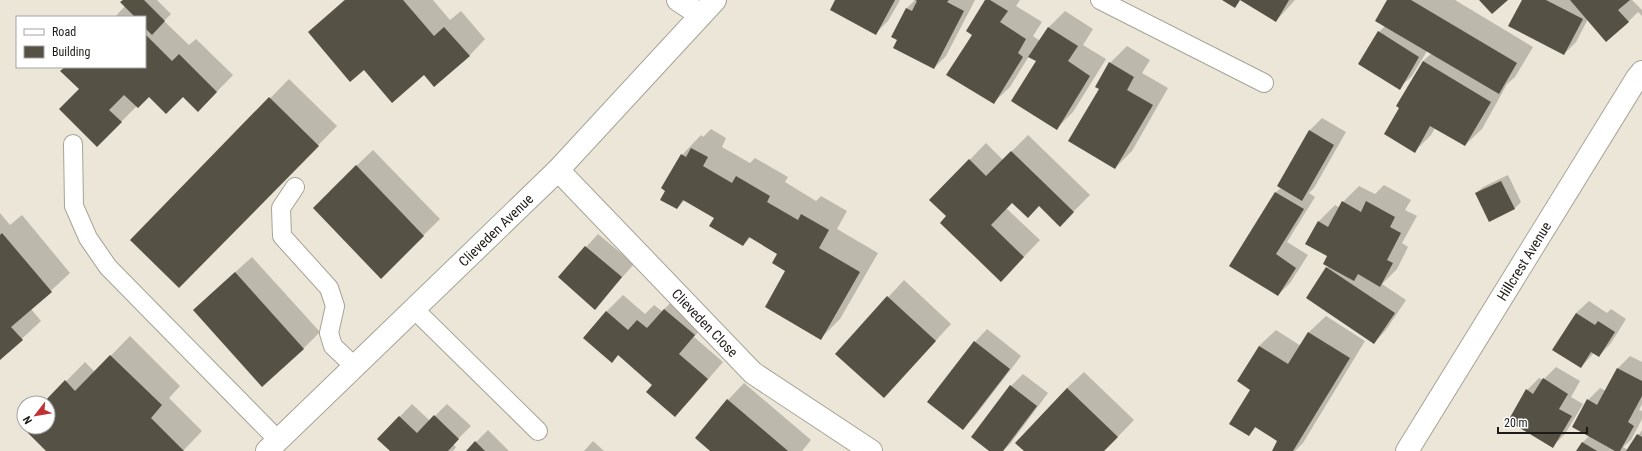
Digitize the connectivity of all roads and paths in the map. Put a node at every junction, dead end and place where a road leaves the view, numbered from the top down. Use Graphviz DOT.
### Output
graph roads {
  1 [pos="678,0"];
  2 [pos="1100,0"];
  3 [pos="708,8"];
  4 [pos="1642,72"];
  5 [pos="1264,83"];
  6 [pos="73,144"];
  7 [pos="558,170"];
  8 [pos="295,187"];
  9 [pos="414,309"];
  10 [pos="355,367"];
  11 [pos="538,431"];
  12 [pos="273,446"];
  13 [pos="871,451"];
  14 [pos="1407,451"];
  1 -- 3 [label="street"];
  2 -- 5 [label="lane"];
  3 -- 7 [label="street, Clieveden Avenue"];
  4 -- 14 [label="street, Hillcrest Avenue"];
  6 -- 12 [label="lane"];
  7 -- 9 [label="street, Clieveden Avenue"];
  7 -- 13 [label="street, Clieveden Close"];
  8 -- 10 [label="lane"];
  9 -- 10 [label="street, Clieveden Avenue"];
  9 -- 11 [label="lane"];
  10 -- 12 [label="street, Clieveden Avenue"];
}
